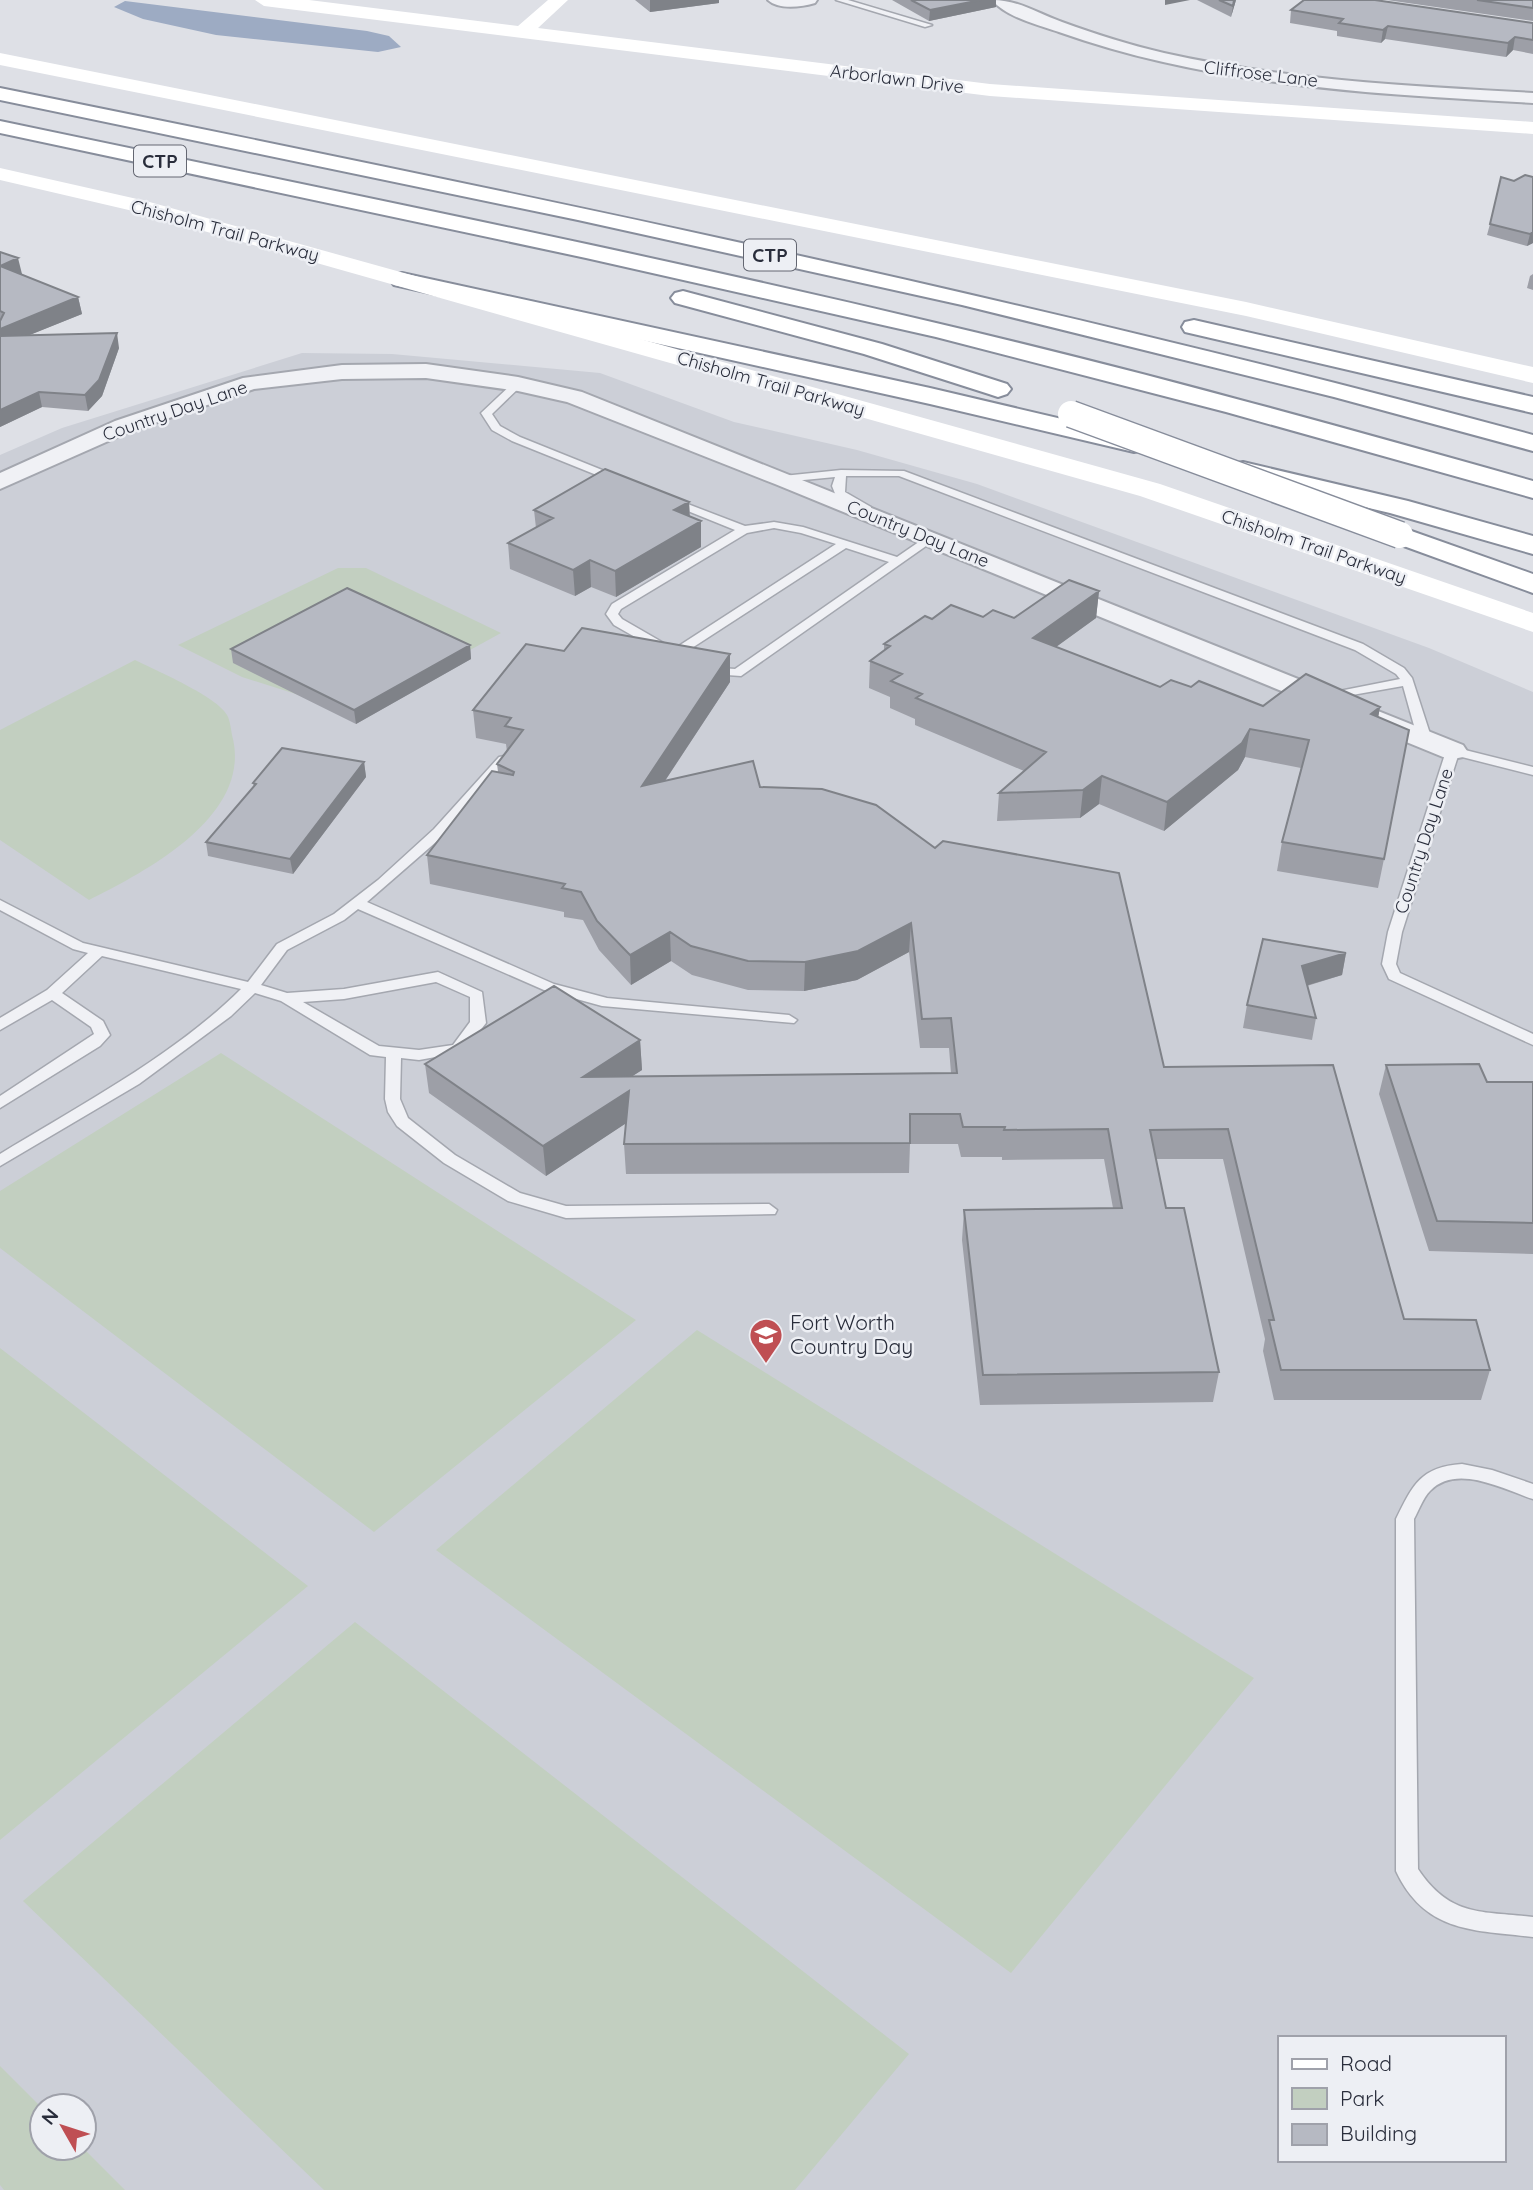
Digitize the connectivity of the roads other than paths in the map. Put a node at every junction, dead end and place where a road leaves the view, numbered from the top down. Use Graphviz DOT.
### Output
graph roads {
  1 [pos="264,0"];
  2 [pos="383,0"];
  3 [pos="559,0"];
  4 [pos="776,0"];
  5 [pos="808,0"];
  6 [pos="840,0"];
  7 [pos="1000,0"];
  8 [pos="494,16"];
  9 [pos="529,25"];
  10 [pos="928,25"];
  11 [pos="0,59"];
  12 [pos="0,94"];
  13 [pos="1533,98"];
  14 [pos="1533,112"];
  15 [pos="0,127"];
  16 [pos="1533,128"];
  17 [pos="0,174"];
  18 [pos="428,181"];
  19 [pos="320,196"];
  20 [pos="402,280"];
  21 [pos="631,284"];
  22 [pos="657,291"];
  23 [pos="1100,307"];
  24 [pos="1177,323"];
  25 [pos="1533,375"];
  26 [pos="518,384"];
  27 [pos="1533,405"];
  28 [pos="1533,443"];
  29 [pos="841,473"];
  30 [pos="783,479"];
  31 [pos="0,482"];
  32 [pos="630,484"];
  33 [pos="1533,490"];
  34 [pos="656,494"];
  35 [pos="875,516"];
  36 [pos="744,530"];
  37 [pos="930,539"];
  38 [pos="846,543"];
  39 [pos="1533,545"];
  40 [pos="898,561"];
  41 [pos="1533,584"];
  42 [pos="1533,623"];
  43 [pos="685,659"];
  44 [pos="1408,681"];
  45 [pos="1324,698"];
  46 [pos="1425,740"];
  47 [pos="1453,751"];
  48 [pos="504,760"];
  49 [pos="1533,771"];
  50 [pos="357,903"];
  51 [pos="0,904"];
  52 [pos="99,951"];
  53 [pos="252,987"];
  54 [pos="52,993"];
  55 [pos="286,998"];
  56 [pos="789,1020"];
  57 [pos="0,1025"];
  58 [pos="1533,1040"];
  59 [pos="394,1053"];
  60 [pos="0,1103"];
  61 [pos="0,1161"];
  62 [pos="769,1210"];
  63 [pos="1533,1492"];
  64 [pos="1533,1927"];
  1 -- 8 [label="main road, Arborlawn Drive"];
  2 -- 8 [label="main road, Arborlawn Drive"];
  3 -- 9 [label="main road"];
  4 -- 5 [label="street"];
  6 -- 10 [label="lane"];
  7 -- 13 [label="street, Cliffrose Lane"];
  8 -- 9 [label="main road, Arborlawn Drive"];
  9 -- 14 [label="main road, Arborlawn Drive"];
  9 -- 16 [label="main road, Arborlawn Drive"];
  11 -- 25 [label="main road"];
  12 -- 18 [label="main road, CTP"];
  15 -- 19 [label="main road, CTP"];
  17 -- 20 [label="main road, Chisholm Trail Parkway"];
  18 -- 23 [label="main road"];
  18 -- 28 [label="main road, CTP"];
  19 -- 21 [label="main road"];
  19 -- 33 [label="main road, CTP"];
  20 -- 39 [label="main road"];
  20 -- 42 [label="main road, Chisholm Trail Parkway"];
  22 -- 41 [label="main road, bridge"];
  24 -- 27 [label="main road"];
  26 -- 30 [label="street, Country Day Lane"];
  26 -- 31 [label="street, Country Day Lane"];
  26 -- 32 [label="lane"];
  29 -- 30 [label="lane"];
  29 -- 35 [label="lane"];
  29 -- 44 [label="lane"];
  30 -- 35 [label="street, Country Day Lane"];
  34 -- 36 [label="lane"];
  35 -- 37 [label="street, Country Day Lane"];
  36 -- 38 [label="lane"];
  36 -- 43 [label="lane"];
  37 -- 40 [label="lane"];
  37 -- 45 [label="street, Country Day Lane"];
  38 -- 40 [label="lane"];
  38 -- 43 [label="lane"];
  40 -- 43 [label="lane"];
  44 -- 45 [label="lane"];
  44 -- 46 [label="lane"];
  45 -- 46 [label="street, Country Day Lane"];
  46 -- 47 [label="street, Country Day Lane"];
  47 -- 49 [label="lane"];
  47 -- 58 [label="lane, Country Day Lane"];
  48 -- 50 [label="lane"];
  50 -- 53 [label="lane"];
  50 -- 56 [label="lane"];
  51 -- 52 [label="lane"];
  52 -- 53 [label="lane"];
  52 -- 54 [label="lane"];
  53 -- 55 [label="lane"];
  53 -- 61 [label="lane"];
  54 -- 57 [label="lane"];
  54 -- 60 [label="lane"];
  55 -- 59 [label="lane"];
  55 -- 59 [label="lane"];
  59 -- 62 [label="lane"];
  63 -- 64 [label="lane"];
}
